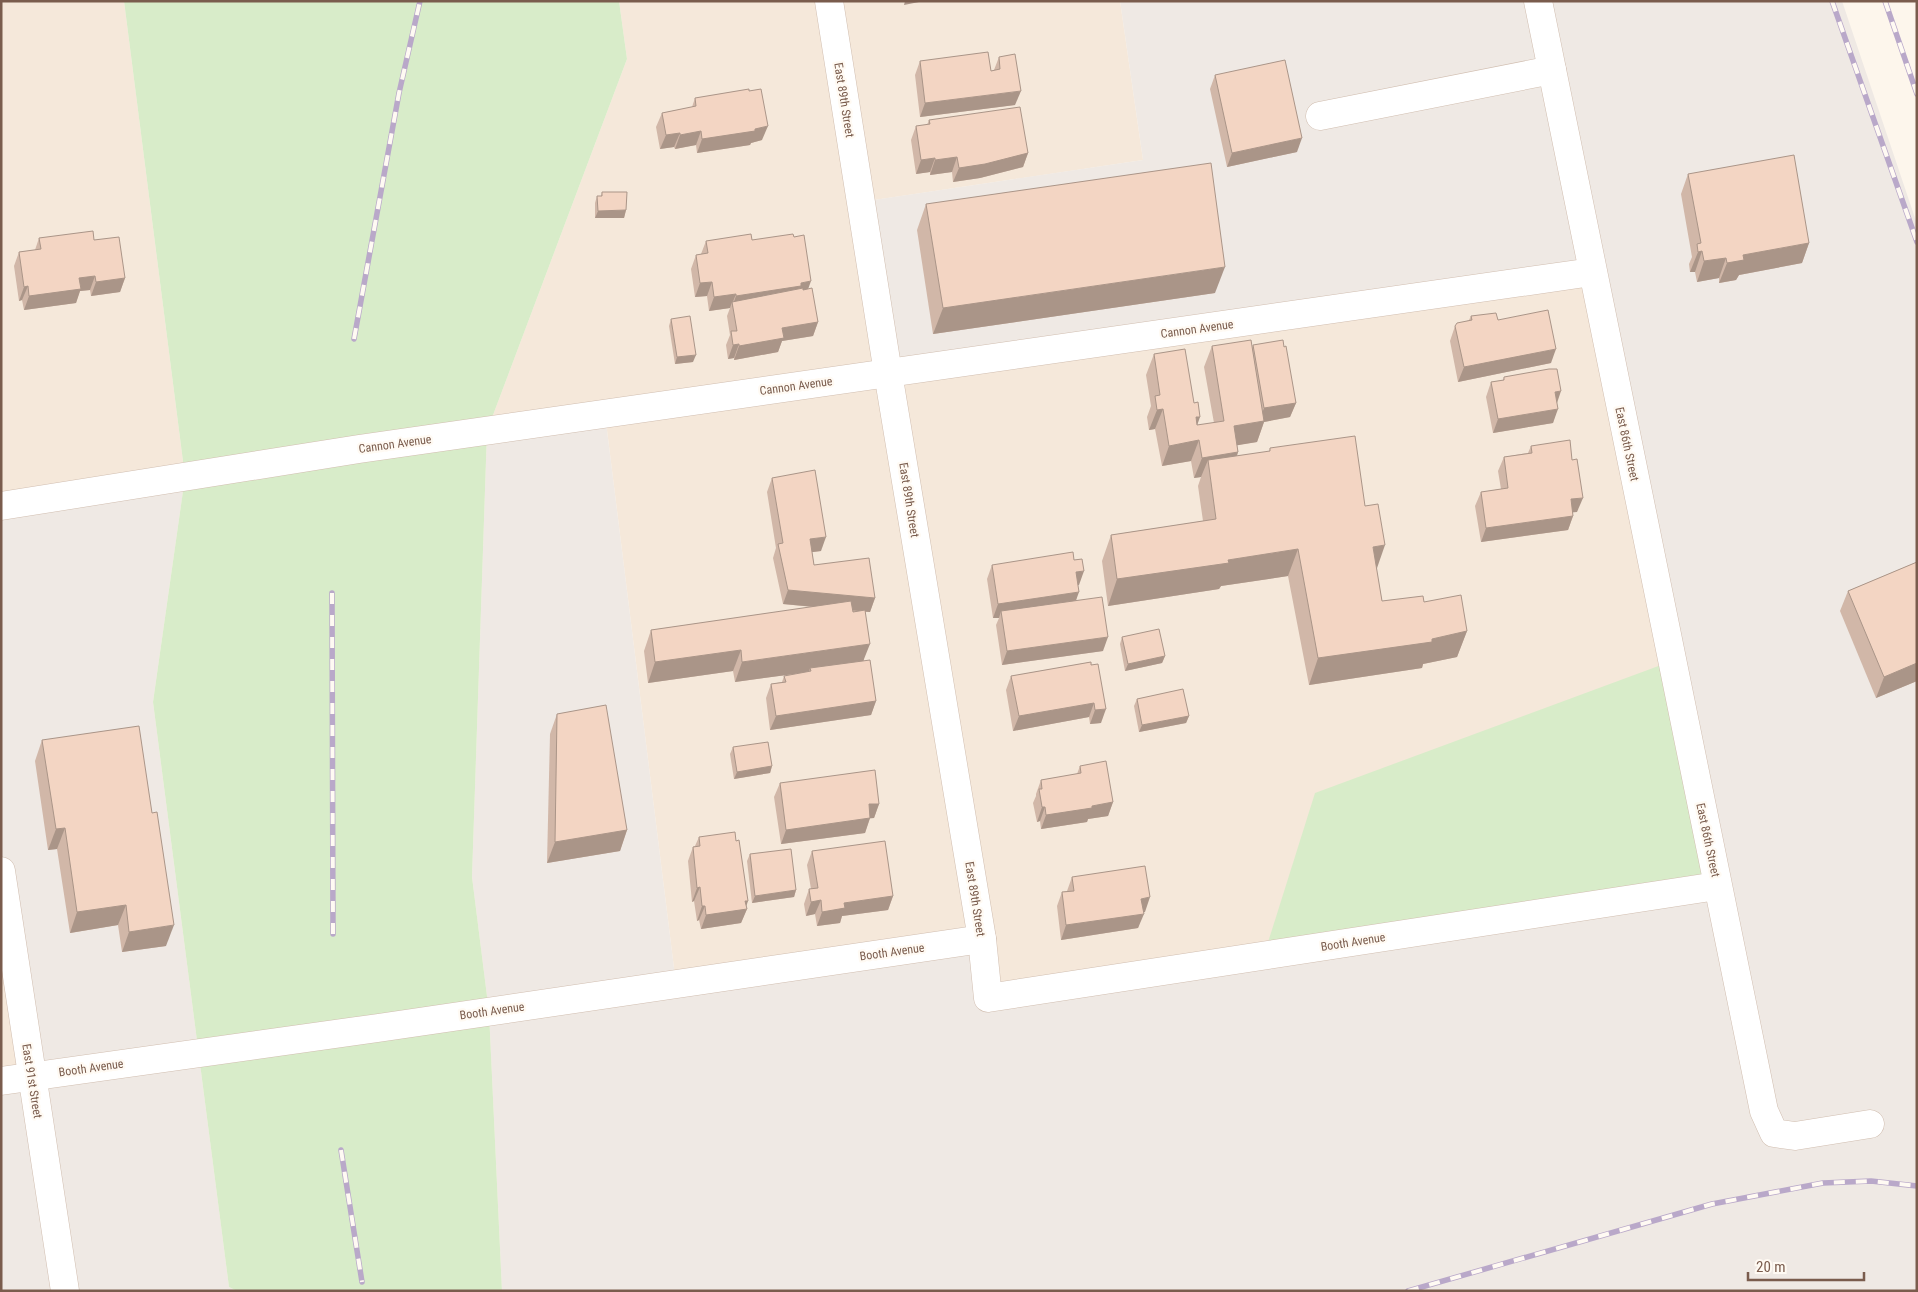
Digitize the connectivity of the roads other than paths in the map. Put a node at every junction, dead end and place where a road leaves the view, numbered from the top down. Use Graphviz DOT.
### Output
graph roads {
  1 [pos="829,1"];
  2 [pos="1538,1"];
  3 [pos="1552,70"];
  4 [pos="1320,116"];
  5 [pos="1592,272"];
  6 [pos="888,374"];
  7 [pos="1,506"];
  8 [pos="1,872"];
  9 [pos="1718,886"];
  10 [pos="982,939"];
  11 [pos="988,998"];
  12 [pos="31,1076"];
  13 [pos="1,1081"];
  14 [pos="1870,1124"];
  15 [pos="65,1291"];
  1 -- 6 [label="street, East 89th Street"];
  2 -- 3 [label="street, East 86th Street"];
  3 -- 4 [label="street"];
  3 -- 5 [label="street, East 86th Street"];
  5 -- 6 [label="street, Cannon Avenue"];
  5 -- 9 [label="street, East 86th Street"];
  6 -- 7 [label="street, Cannon Avenue"];
  6 -- 10 [label="street, East 89th Street"];
  8 -- 12 [label="street, East 91st Street"];
  9 -- 11 [label="street, Booth Avenue"];
  9 -- 14 [label="street, East 86th Street"];
  10 -- 11 [label="street, East 89th Street"];
  10 -- 12 [label="street, Booth Avenue"];
  12 -- 13 [label="street, Booth Avenue"];
  12 -- 15 [label="street, East 91st Street"];
}
